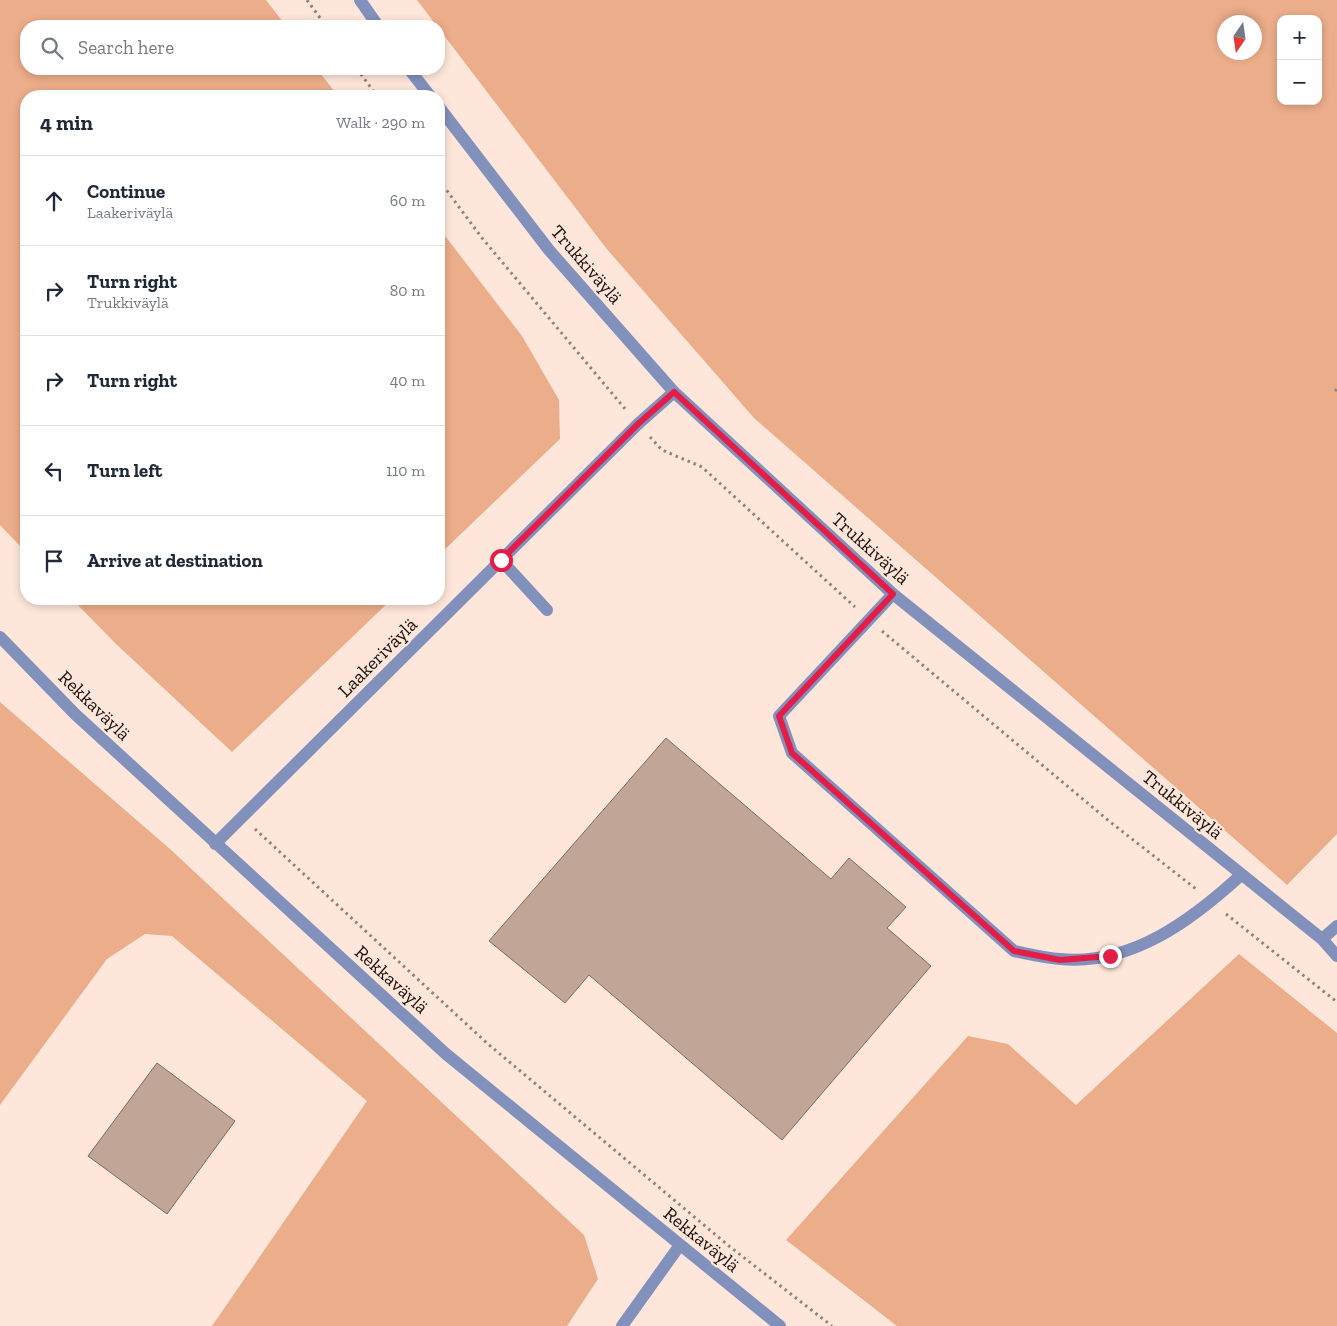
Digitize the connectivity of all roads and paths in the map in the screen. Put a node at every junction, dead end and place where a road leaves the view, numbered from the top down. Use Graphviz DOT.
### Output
graph roads {
  1 [pos="308,0"];
  2 [pos="360,0"];
  3 [pos="322,20"];
  4 [pos="374,20"];
  5 [pos="361,75"];
  6 [pos="414,75"];
  7 [pos="373,90"];
  8 [pos="425,90"];
  9 [pos="445,115"];
  10 [pos="674,392"];
  11 [pos="501,560"];
  12 [pos="893,594"];
  13 [pos="547,610"];
  14 [pos="0,637"];
  15 [pos="242,818"];
  16 [pos="216,844"];
  17 [pos="1241,875"];
  18 [pos="1337,926"];
  19 [pos="1322,939"];
  20 [pos="1337,956"];
  21 [pos="680,1245"];
  22 [pos="622,1326"];
  23 [pos="780,1326"];
  24 [pos="832,1326"];
  1 -- 3 [label="path"];
  2 -- 4 [label="street"];
  5 -- 7 [label="path"];
  6 -- 8 [label="street"];
  9 -- 10 [label="street, Trukkiväylä"];
  10 -- 11 [label="street, Laakeriväylä"];
  10 -- 12 [label="street, Trukkiväylä"];
  11 -- 13 [label="street"];
  11 -- 15 [label="street, Laakeriväylä"];
  12 -- 17 [label="street, Trukkiväylä"];
  12 -- 17 [label="street"];
  14 -- 16 [label="street, Rekkaväylä"];
  15 -- 16 [label="street, Laakeriväylä"];
  15 -- 24 [label="path"];
  16 -- 21 [label="street, Rekkaväylä"];
  17 -- 19 [label="street, Trukkiväylä"];
  18 -- 19 [label="street"];
  19 -- 20 [label="street, Trukkiväylä"];
  21 -- 22 [label="street"];
  21 -- 23 [label="street, Rekkaväylä"];
}
